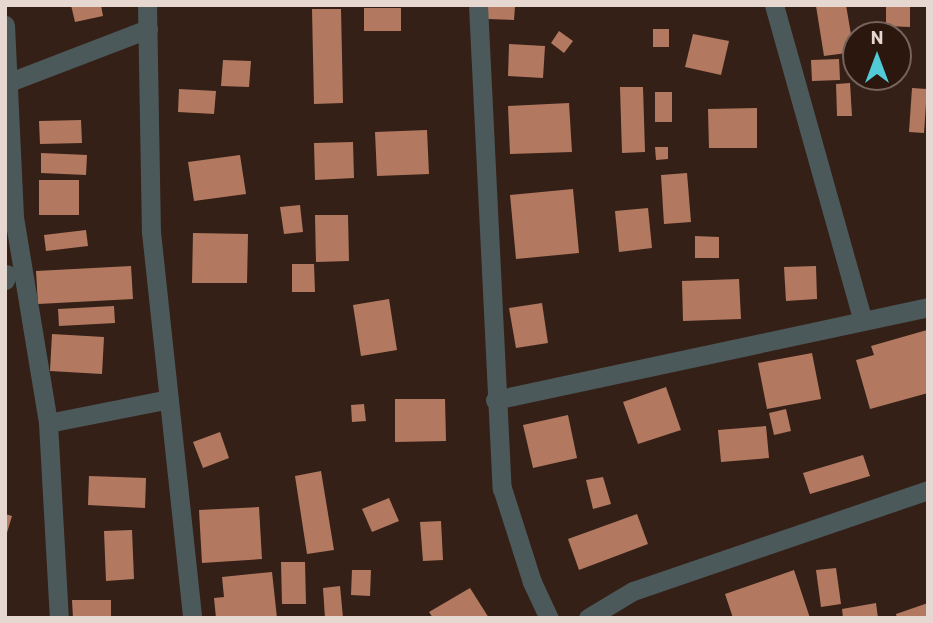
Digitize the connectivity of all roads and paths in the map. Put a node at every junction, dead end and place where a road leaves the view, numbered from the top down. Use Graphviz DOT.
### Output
graph roads {
  1 [pos="147,5"];
  2 [pos="478,5"];
  3 [pos="774,5"];
  4 [pos="5,25"];
  5 [pos="148,29"];
  6 [pos="7,83"];
  7 [pos="10,277"];
  8 [pos="928,307"];
  9 [pos="863,321"];
  10 [pos="169,399"];
  11 [pos="495,400"];
  12 [pos="48,423"];
  13 [pos="928,490"];
  14 [pos="59,618"];
  15 [pos="192,618"];
  16 [pos="549,618"];
  17 [pos="588,618"];
  1 -- 5 [label="street"];
  2 -- 11 [label="street"];
  3 -- 9 [label="street"];
  4 -- 6 [label="street"];
  5 -- 6 [label="street"];
  5 -- 10 [label="street"];
  6 -- 7 [label="street"];
  7 -- 12 [label="street"];
  8 -- 9 [label="street"];
  9 -- 11 [label="street"];
  10 -- 12 [label="street"];
  10 -- 15 [label="street"];
  11 -- 16 [label="street"];
  12 -- 14 [label="street"];
  13 -- 17 [label="street"];
}
